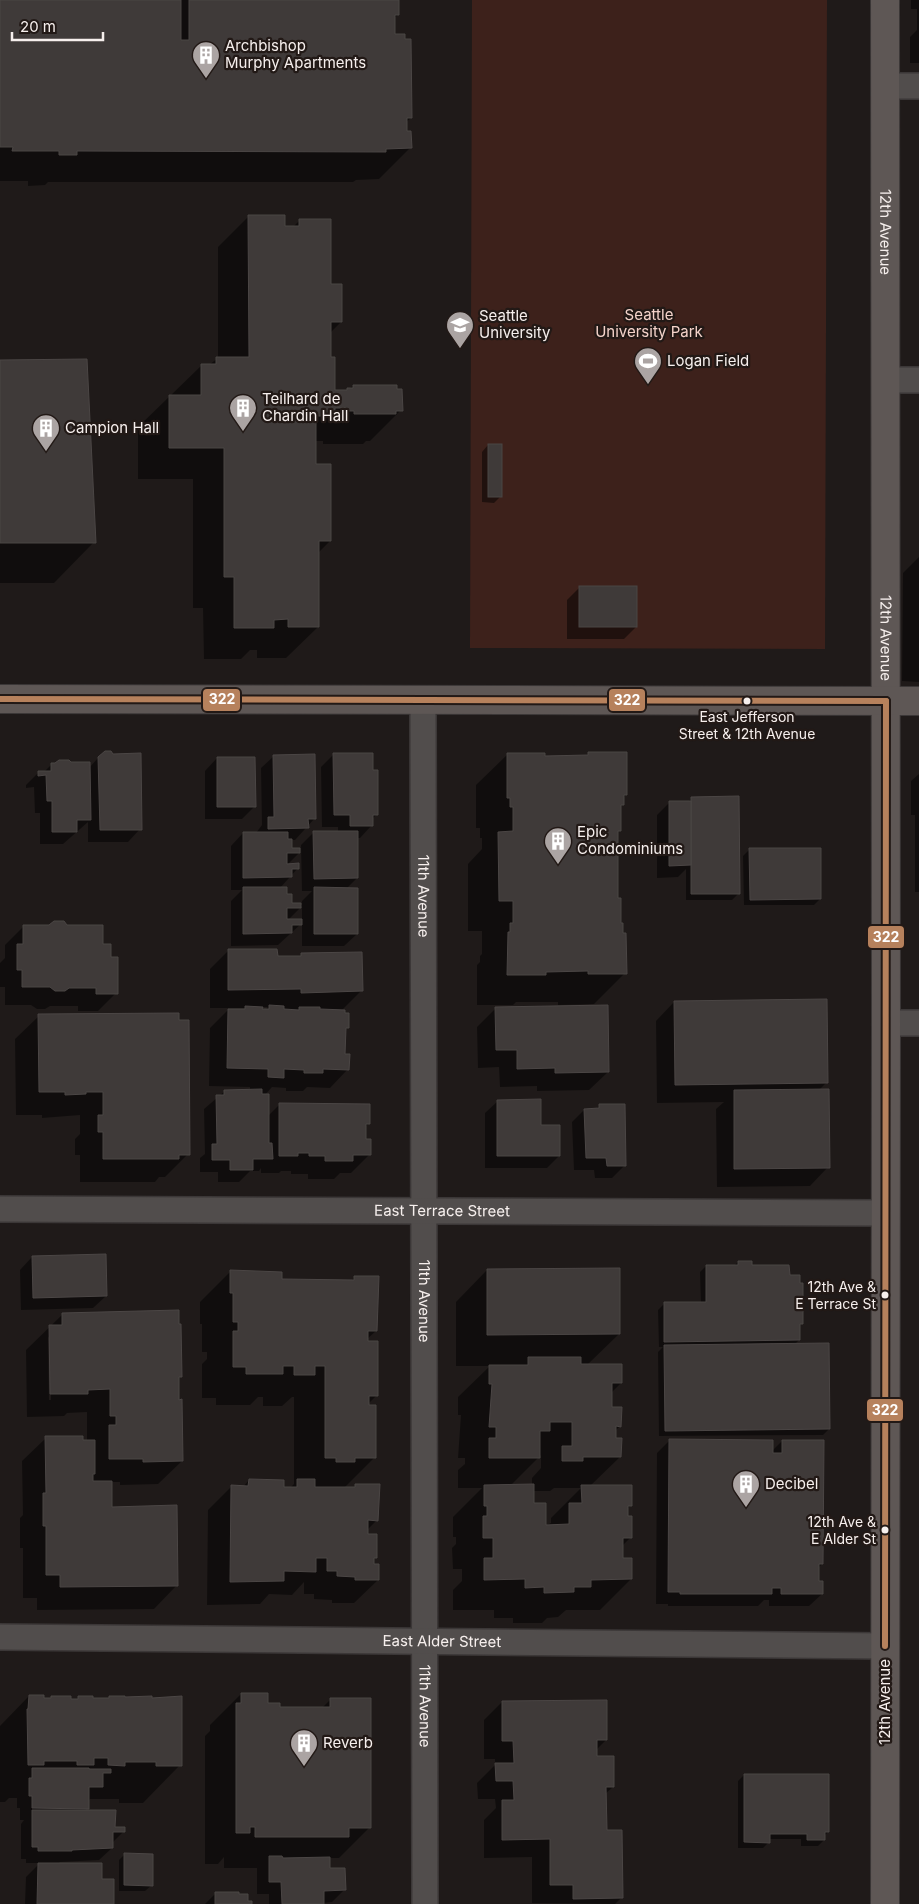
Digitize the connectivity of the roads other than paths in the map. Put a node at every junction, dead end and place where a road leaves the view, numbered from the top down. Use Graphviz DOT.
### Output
graph roads {
  1 [pos="885,0"];
  2 [pos="885,86"];
  3 [pos="919,86"];
  4 [pos="885,380"];
  5 [pos="919,380"];
  6 [pos="0,699"];
  7 [pos="423,700"];
  8 [pos="886,700"];
  9 [pos="919,701"];
  10 [pos="886,1023"];
  11 [pos="919,1023"];
  12 [pos="0,1209"];
  13 [pos="425,1211"];
  14 [pos="886,1213"];
  15 [pos="0,1637"];
  16 [pos="425,1641"];
  17 [pos="885,1646"];
  18 [pos="425,1904"];
  19 [pos="885,1904"];
  1 -- 2 [label="main road, 12th Avenue"];
  2 -- 3 [label="street"];
  2 -- 4 [label="main road, 12th Avenue"];
  4 -- 5 [label="street"];
  4 -- 8 [label="main road, 12th Avenue"];
  6 -- 7 [label="main road"];
  7 -- 8 [label="main road"];
  7 -- 13 [label="street, 11th Avenue"];
  8 -- 9 [label="main road"];
  8 -- 10 [label="main road, 12th Avenue"];
  10 -- 11 [label="street"];
  10 -- 14 [label="main road, 12th Avenue"];
  12 -- 13 [label="street, East Terrace Street"];
  13 -- 14 [label="street, East Terrace Street"];
  13 -- 16 [label="street, 11th Avenue"];
  14 -- 17 [label="main road, 12th Avenue"];
  15 -- 16 [label="street, East Alder Street"];
  16 -- 17 [label="street, East Alder Street"];
  16 -- 18 [label="street, 11th Avenue"];
  17 -- 19 [label="main road, 12th Avenue"];
}
